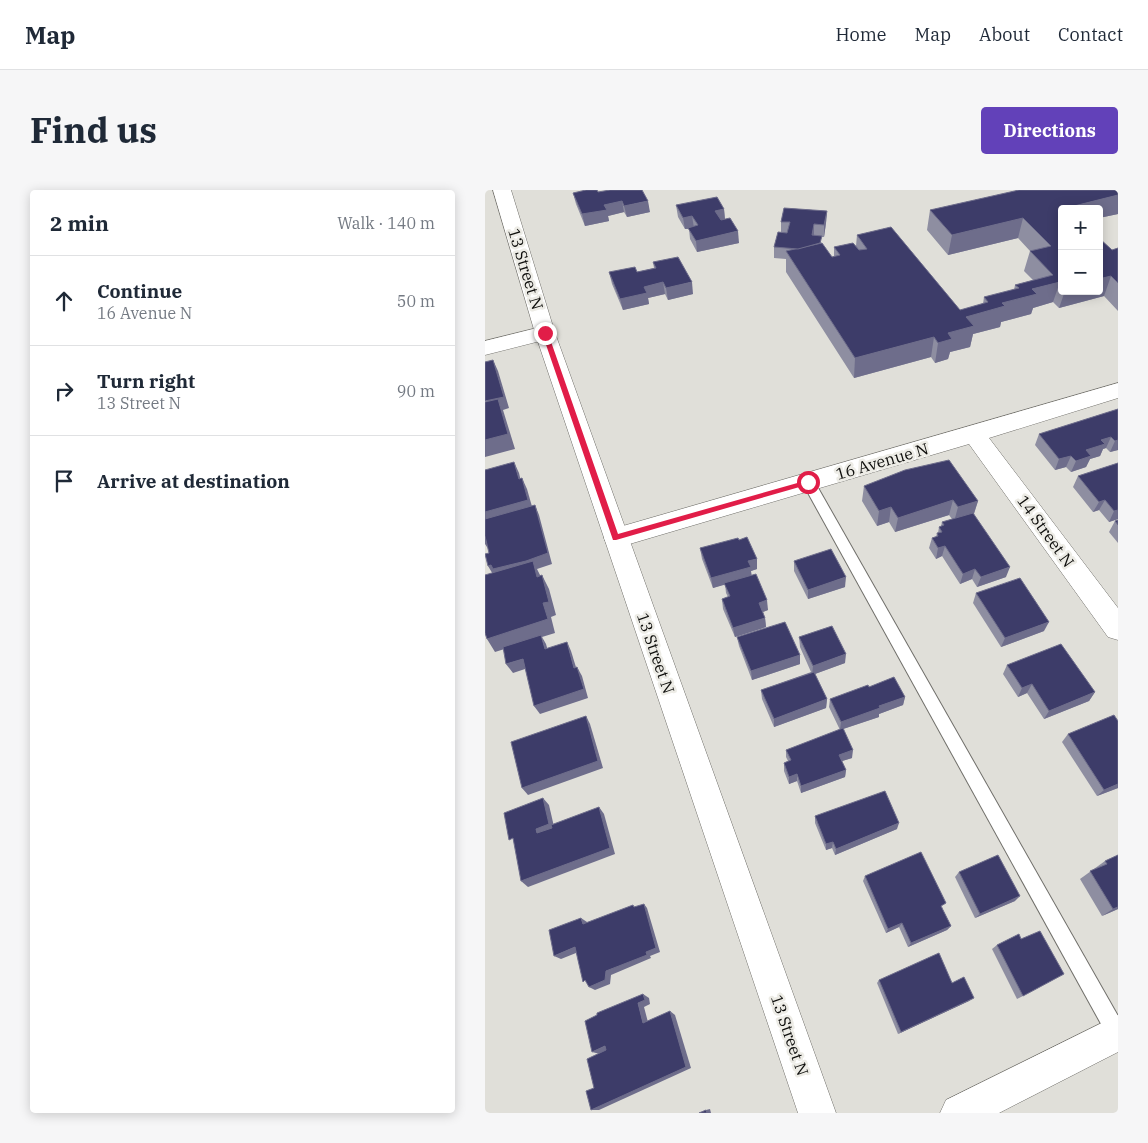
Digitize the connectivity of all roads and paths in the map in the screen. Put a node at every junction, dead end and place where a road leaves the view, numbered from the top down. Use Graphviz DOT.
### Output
graph roads {
  1 [pos="503,190"];
  2 [pos="545,333"];
  3 [pos="485,348"];
  4 [pos="1118,390"];
  5 [pos="974,434"];
  6 [pos="808,482"];
  7 [pos="616,538"];
  8 [pos="1118,629"];
  9 [pos="1118,1034"];
  10 [pos="817,1113"];
  11 [pos="959,1113"];
  1 -- 2 [label="street, 13 Street N"];
  2 -- 3 [label="street"];
  2 -- 7 [label="street, 13 Street N"];
  4 -- 5 [label="street, 16 Avenue N"];
  5 -- 6 [label="street, 16 Avenue N"];
  5 -- 8 [label="street, 14 Street N"];
  6 -- 7 [label="street, 16 Avenue N"];
  6 -- 9 [label="lane"];
  7 -- 10 [label="street, 13 Street N"];
  9 -- 11 [label="street"];
}
